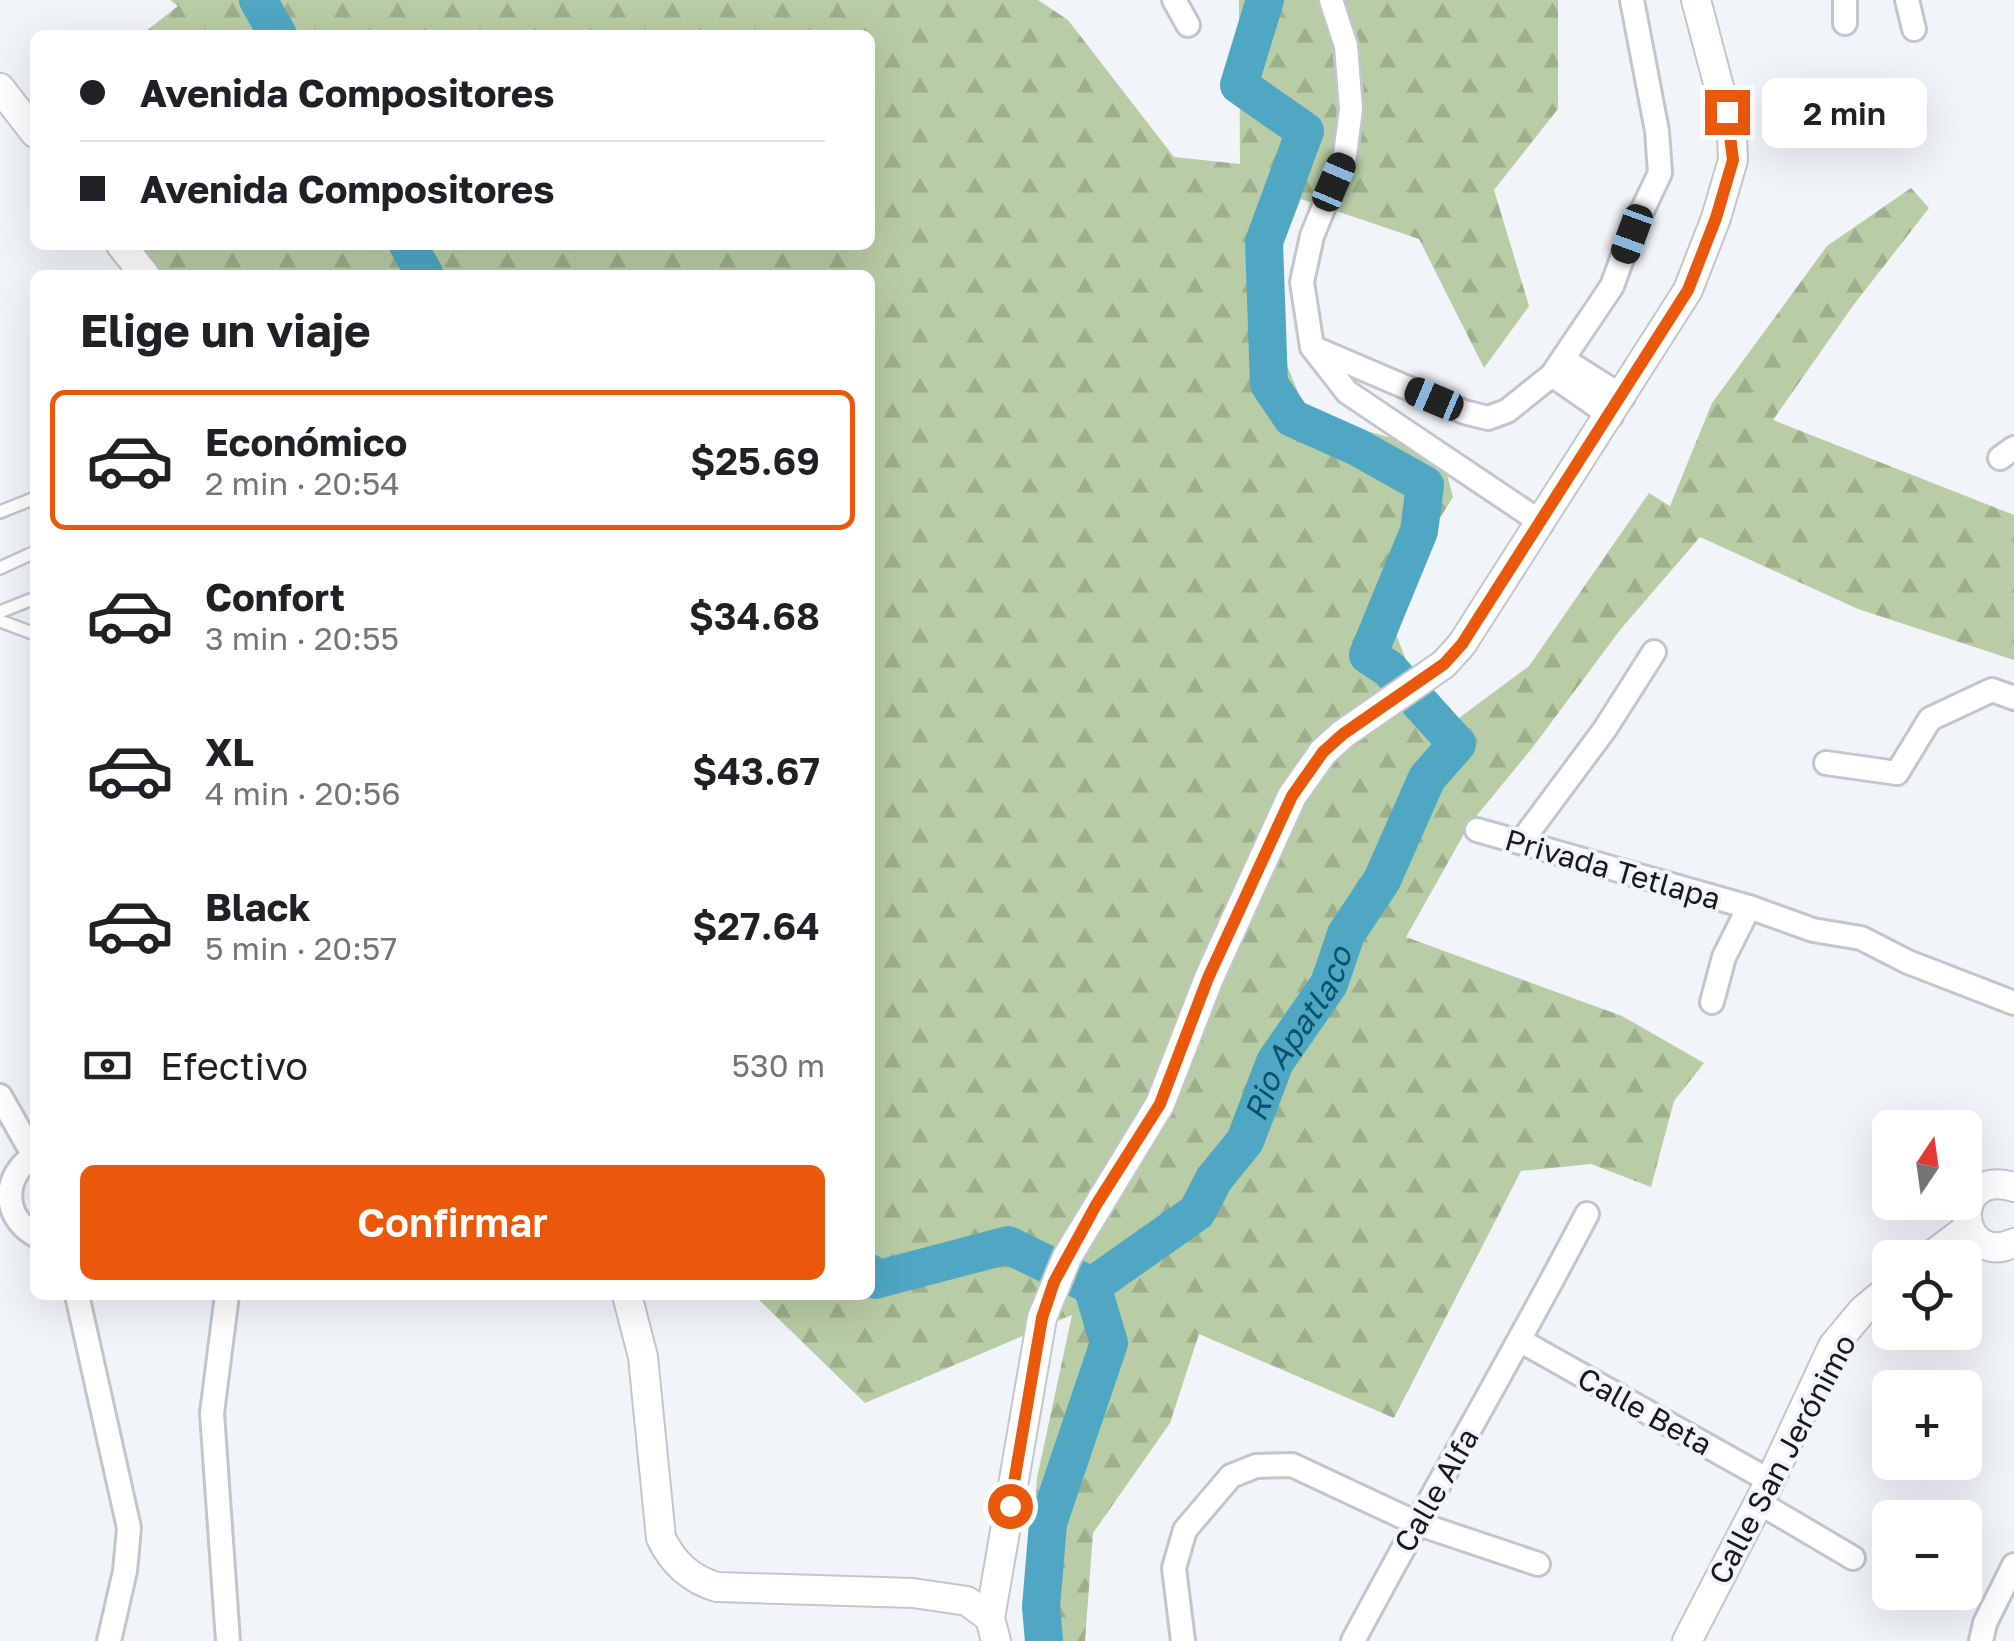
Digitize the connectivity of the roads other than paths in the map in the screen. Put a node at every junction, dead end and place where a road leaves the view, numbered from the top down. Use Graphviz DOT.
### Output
graph roads {
  1 [pos="1174,0"];
  2 [pos="1331,0"];
  3 [pos="1632,0"];
  4 [pos="1696,0"];
  5 [pos="1908,0"];
  6 [pos="1188,24"];
  7 [pos="1914,29"];
  8 [pos="0,88"];
  9 [pos="30,127"];
  10 [pos="126,250"];
  11 [pos="141,270"];
  12 [pos="1312,346"];
  13 [pos="1557,367"];
  14 [pos="1617,407"];
  15 [pos="30,500"];
  16 [pos="0,512"];
  17 [pos="1542,522"];
  18 [pos="30,554"];
  19 [pos="0,568"];
  20 [pos="30,600"];
  21 [pos="0,612"];
  22 [pos="0,622"];
  23 [pos="30,632"];
  24 [pos="1654,652"];
  25 [pos="2014,698"];
  26 [pos="1826,763"];
  27 [pos="1476,830"];
  28 [pos="1521,842"];
  29 [pos="1750,908"];
  30 [pos="1712,1002"];
  31 [pos="2014,1003"];
  32 [pos="0,1096"];
  33 [pos="30,1148"];
  34 [pos="30,1158"];
  35 [pos="2014,1187"];
  36 [pos="1588,1214"];
  37 [pos="17,1227"];
  38 [pos="1968,1228"];
  39 [pos="1952,1240"];
  40 [pos="2014,1243"];
  41 [pos="77,1300"];
  42 [pos="226,1300"];
  43 [pos="628,1300"];
  44 [pos="1872,1303"];
  45 [pos="1521,1341"];
  46 [pos="1764,1492"];
  47 [pos="1416,1523"];
  48 [pos="1854,1558"];
  49 [pos="1538,1564"];
  50 [pos="2014,1565"];
  51 [pos="993,1629"];
  52 [pos="109,1641"];
  53 [pos="228,1641"];
  54 [pos="1184,1641"];
  55 [pos="1353,1641"];
  56 [pos="1687,1641"];
  57 [pos="1981,1641"];
  1 -- 6 [label="street"];
  2 -- 12 [label="street"];
  3 -- 13 [label="street"];
  4 -- 14 [label="street"];
  5 -- 7 [label="street"];
  8 -- 9 [label="street"];
  10 -- 11 [label="street"];
  12 -- 13 [label="street"];
  12 -- 17 [label="street"];
  13 -- 14 [label="street"];
  14 -- 17 [label="street"];
  15 -- 16 [label="lane"];
  17 -- 51 [label="street"];
  18 -- 19 [label="lane"];
  20 -- 21 [label="lane"];
  22 -- 23 [label="lane"];
  24 -- 28 [label="street"];
  25 -- 26 [label="street"];
  27 -- 28 [label="street, Privada Tetlapa"];
  28 -- 29 [label="street, Privada Tetlapa"];
  29 -- 30 [label="street, Privada Tetlapa"];
  29 -- 31 [label="street, Privada Tetlapa"];
  32 -- 33 [label="street"];
  34 -- 37 [label="street"];
  35 -- 38 [label="street"];
  36 -- 45 [label="street, Calle Alfa"];
  38 -- 39 [label="street"];
  38 -- 40 [label="street"];
  41 -- 52 [label="street"];
  42 -- 53 [label="street"];
  43 -- 51 [label="street"];
  44 -- 46 [label="street, Calle San Jerónimo"];
  45 -- 46 [label="street, Calle Beta"];
  45 -- 47 [label="street, Calle Alfa"];
  46 -- 48 [label="street, Calle Beta"];
  46 -- 56 [label="street, Calle San Jerónimo"];
  47 -- 49 [label="street"];
  47 -- 54 [label="street"];
  47 -- 55 [label="street, Calle Alfa"];
  50 -- 57 [label="street"];
}
